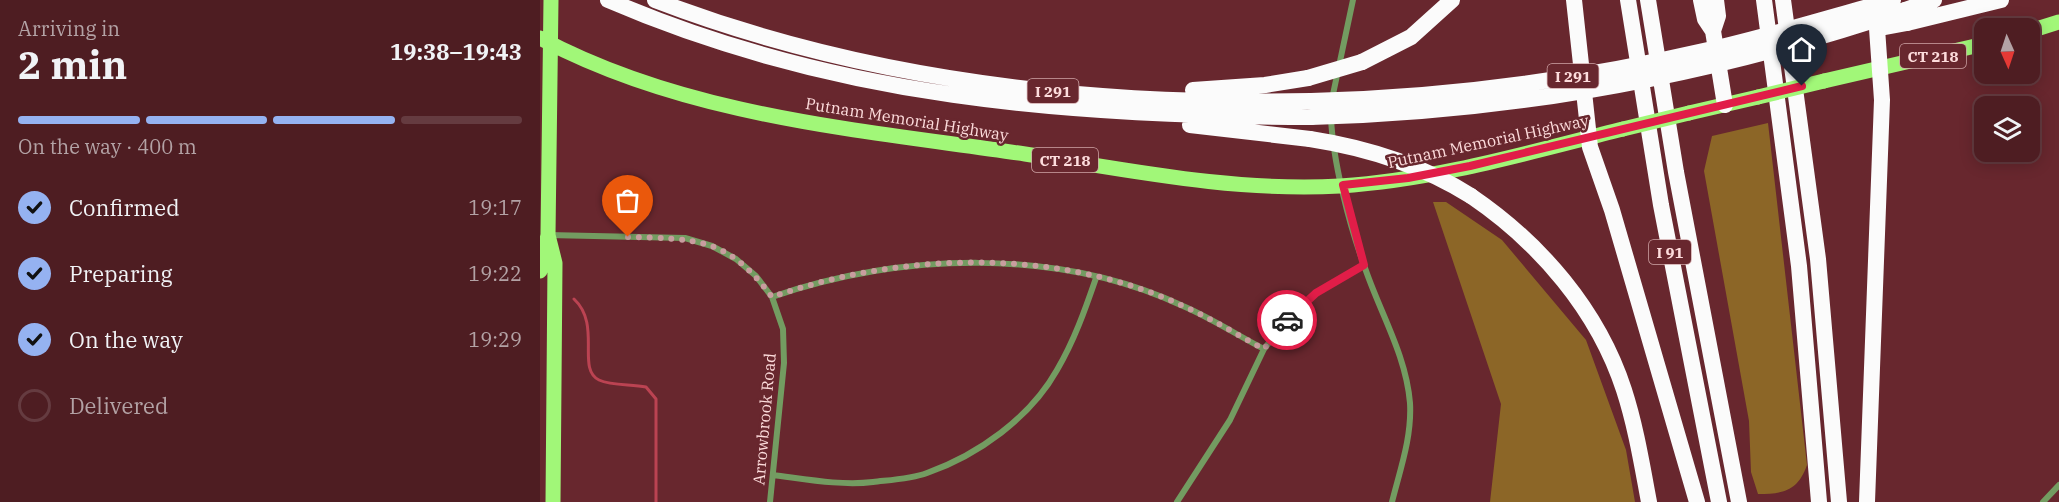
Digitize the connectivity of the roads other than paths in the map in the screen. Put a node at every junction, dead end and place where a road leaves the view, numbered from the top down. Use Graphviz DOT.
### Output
graph roads {
  1 [pos="551,0"];
  2 [pos="608,0"];
  3 [pos="655,0"];
  4 [pos="1353,0"];
  5 [pos="1452,0"];
  6 [pos="1574,0"];
  7 [pos="1628,0"];
  8 [pos="1648,0"];
  9 [pos="1701,0"];
  10 [pos="1716,0"];
  11 [pos="1764,0"];
  12 [pos="1784,0"];
  13 [pos="1864,0"];
  14 [pos="1874,0"];
  15 [pos="1935,0"];
  16 [pos="2001,0"];
  17 [pos="1902,11"];
  18 [pos="1829,17"];
  19 [pos="2059,22"];
  20 [pos="2040,29"];
  21 [pos="1713,30"];
  22 [pos="545,41"];
  23 [pos="1974,46"];
  24 [pos="1881,68"];
  25 [pos="1053,100"];
  26 [pos="1725,105"];
  27 [pos="1311,109"];
  28 [pos="1588,138"];
  29 [pos="1343,185"];
  30 [pos="548,235"];
  31 [pos="1364,265"];
  32 [pos="540,271"];
  33 [pos="1096,278"];
  34 [pos="772,297"];
  35 [pos="547,328"];
  36 [pos="1264,349"];
  37 [pos="773,476"];
  38 [pos="2059,485"];
  39 [pos="553,502"];
  40 [pos="770,502"];
  41 [pos="1177,502"];
  42 [pos="1392,502"];
  43 [pos="1649,502"];
  44 [pos="1697,502"];
  45 [pos="1719,502"];
  46 [pos="1739,502"];
  47 [pos="1819,502"];
  48 [pos="1839,502"];
  49 [pos="1867,502"];
  50 [pos="2043,502"];
  1 -- 22 [label="main road"];
  2 -- 25 [label="highway, I 291"];
  3 -- 25 [label="highway, I 291"];
  4 -- 29 [label="street"];
  5 -- 25 [label="highway, bridge"];
  6 -- 28 [label="highway"];
  7 -- 45 [label="highway, I 91"];
  8 -- 46 [label="highway"];
  9 -- 21 [label="highway"];
  10 -- 21 [label="highway"];
  11 -- 47 [label="highway"];
  12 -- 48 [label="highway"];
  13 -- 18 [label="highway, bridge"];
  14 -- 24 [label="highway"];
  15 -- 17 [label="highway"];
  16 -- 17 [label="highway"];
  17 -- 18 [label="highway, bridge"];
  17 -- 27 [label="highway, I 291, bridge"];
  18 -- 27 [label="highway, I 291, bridge"];
  19 -- 20 [label="main road"];
  21 -- 26 [label="highway"];
  22 -- 29 [label="main road, Putnam Memorial Highway / CT 218"];
  22 -- 30 [label="main road"];
  23 -- 24 [label="main road, Putnam Memorial Highway / CT 218"];
  24 -- 26 [label="main road, Putnam Memorial Highway / CT 218, bridge"];
  24 -- 49 [label="highway"];
  25 -- 27 [label="highway, I 291"];
  25 -- 43 [label="highway, bridge"];
  26 -- 28 [label="main road, Putnam Memorial Highway / CT 218, bridge"];
  28 -- 29 [label="main road, Putnam Memorial Highway / CT 218"];
  28 -- 44 [label="highway"];
  29 -- 31 [label="street"];
  30 -- 32 [label="main road"];
  30 -- 34 [label="street, Arrowbrook Road"];
  30 -- 35 [label="main road"];
  31 -- 36 [label="street"];
  31 -- 42 [label="street"];
  33 -- 34 [label="street"];
  33 -- 36 [label="street"];
  33 -- 37 [label="street"];
  34 -- 37 [label="street, Arrowbrook Road"];
  35 -- 39 [label="main road"];
  36 -- 41 [label="street"];
  37 -- 40 [label="street, Arrowbrook Road"];
  38 -- 50 [label="street"];
}
